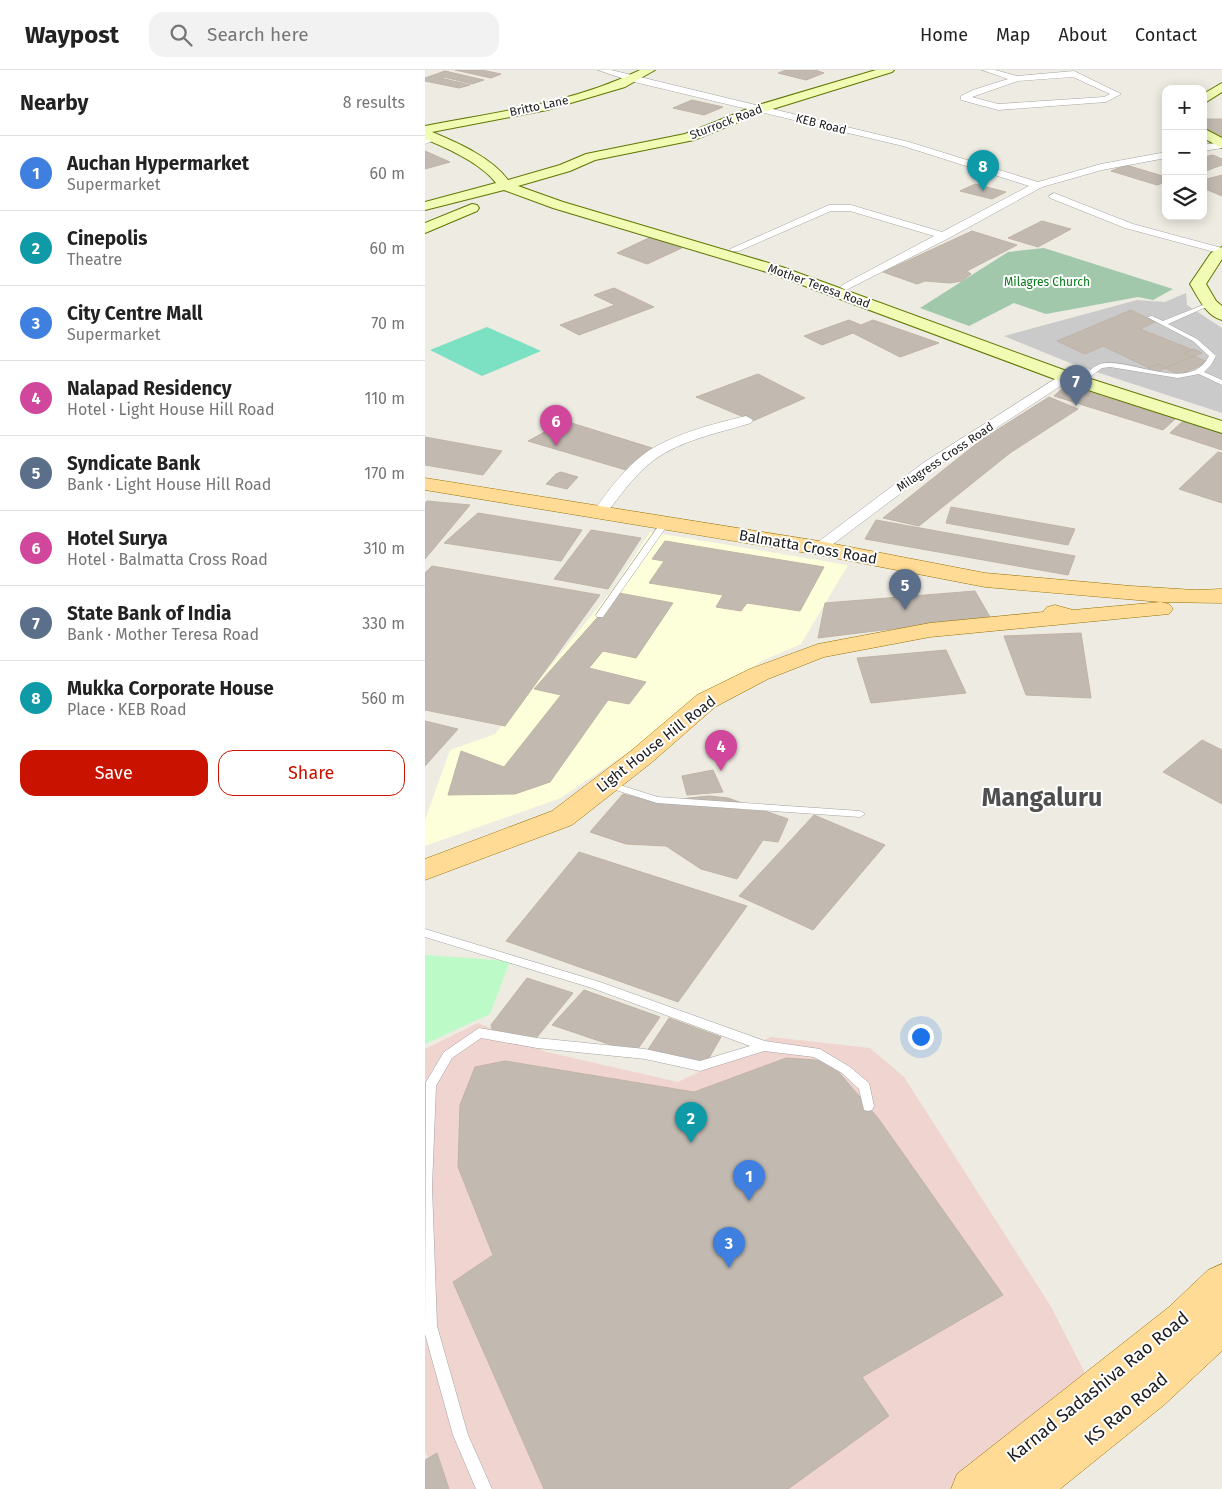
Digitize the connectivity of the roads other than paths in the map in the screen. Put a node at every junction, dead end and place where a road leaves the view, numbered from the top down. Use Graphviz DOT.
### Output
graph roads {
  1 [pos="602,70"];
  2 [pos="649,70"];
  3 [pos="888,70"];
  4 [pos="986,70"];
  5 [pos="633,79"];
  6 [pos="1017,80"];
  7 [pos="1222,88"];
  8 [pos="1207,97"];
  9 [pos="759,109"];
  10 [pos="1207,135"];
  11 [pos="427,136"];
  12 [pos="1222,144"];
  13 [pos="1207,147"];
  14 [pos="1162,156"];
  15 [pos="509,183"];
  16 [pos="1038,185"];
  17 [pos="1054,196"];
  18 [pos="563,203"];
  19 [pos="425,206"];
  20 [pos="425,229"];
  21 [pos="945,236"];
  22 [pos="735,249"];
  23 [pos="1220,257"];
  24 [pos="846,287"];
  25 [pos="1216,310"];
  26 [pos="1150,317"];
  27 [pos="1163,323"];
  28 [pos="1200,372"];
  29 [pos="1076,374"];
  30 [pos="1222,383"];
  31 [pos="1222,418"];
  32 [pos="745,420"];
  33 [pos="1222,427"];
  34 [pos="425,484"];
  35 [pos="600,512"];
  36 [pos="665,523"];
  37 [pos="819,548"];
  38 [pos="985,580"];
  39 [pos="1083,589"];
  40 [pos="1222,596"];
  41 [pos="1222,609"];
  42 [pos="600,614"];
  43 [pos="1072,617"];
  44 [pos="1023,622"];
  45 [pos="606,784"];
  46 [pos="860,814"];
  47 [pos="425,870"];
  48 [pos="425,933"];
  49 [pos="764,1046"];
  50 [pos="868,1106"];
  51 [pos="1222,1282"];
  52 [pos="1222,1324"];
  53 [pos="484,1489"];
  54 [pos="972,1489"];
  55 [pos="1026,1489"];
  1 -- 5 [label="street, KEB Road"];
  2 -- 5 [label="main road, Britto Lane"];
  3 -- 9 [label="main road, Sturrock Road"];
  4 -- 6 [label="street"];
  5 -- 9 [label="street, KEB Road"];
  5 -- 11 [label="main road, Britto Lane"];
  6 -- 6 [label="street"];
  7 -- 8 [label="main road"];
  9 -- 15 [label="main road, Sturrock Road"];
  9 -- 16 [label="street, KEB Road"];
  10 -- 12 [label="main road"];
  11 -- 15 [label="main road, Mother Teresa Road"];
  12 -- 13 [label="street"];
  14 -- 16 [label="street"];
  15 -- 18 [label="main road, Mother Teresa Road"];
  15 -- 19 [label="main road"];
  15 -- 20 [label="main road"];
  16 -- 21 [label="street"];
  17 -- 23 [label="street"];
  18 -- 22 [label="main road"];
  18 -- 29 [label="main road, Mother Teresa Road"];
  21 -- 22 [label="street"];
  21 -- 24 [label="street"];
  22 -- 24 [label="main road"];
  23 -- 25 [label="main road"];
  24 -- 29 [label="main road"];
  25 -- 27 [label="lane"];
  26 -- 27 [label="lane"];
  27 -- 28 [label="lane"];
  28 -- 29 [label="lane"];
  28 -- 30 [label="lane"];
  29 -- 31 [label="main road"];
  29 -- 33 [label="main road, Mother Teresa Road"];
  29 -- 37 [label="street, Milagress Cross Road"];
  32 -- 35 [label="street"];
  34 -- 35 [label="main road, Balmatta Cross Road"];
  35 -- 36 [label="main road, Balmatta Cross Road"];
  36 -- 37 [label="main road, Balmatta Cross Road"];
  36 -- 42 [label="lane"];
  37 -- 38 [label="main road, Balmatta Cross Road"];
  38 -- 39 [label="main road, Balmatta Cross Road"];
  38 -- 44 [label="main road"];
  39 -- 40 [label="main road, Balmatta Cross Road"];
  39 -- 43 [label="main road"];
  41 -- 43 [label="main road, Light House Hill Road"];
  43 -- 44 [label="main road, Light House Hill Road"];
  44 -- 45 [label="main road, Light House Hill Road"];
  45 -- 46 [label="lane"];
  45 -- 47 [label="main road, Light House Hill Road"];
  48 -- 49 [label="lane"];
  49 -- 50 [label="lane"];
  49 -- 53 [label="lane"];
  51 -- 54 [label="main road, Karnad Sadashiva Rao Road"];
  52 -- 55 [label="main road, KS Rao Road"];
}
